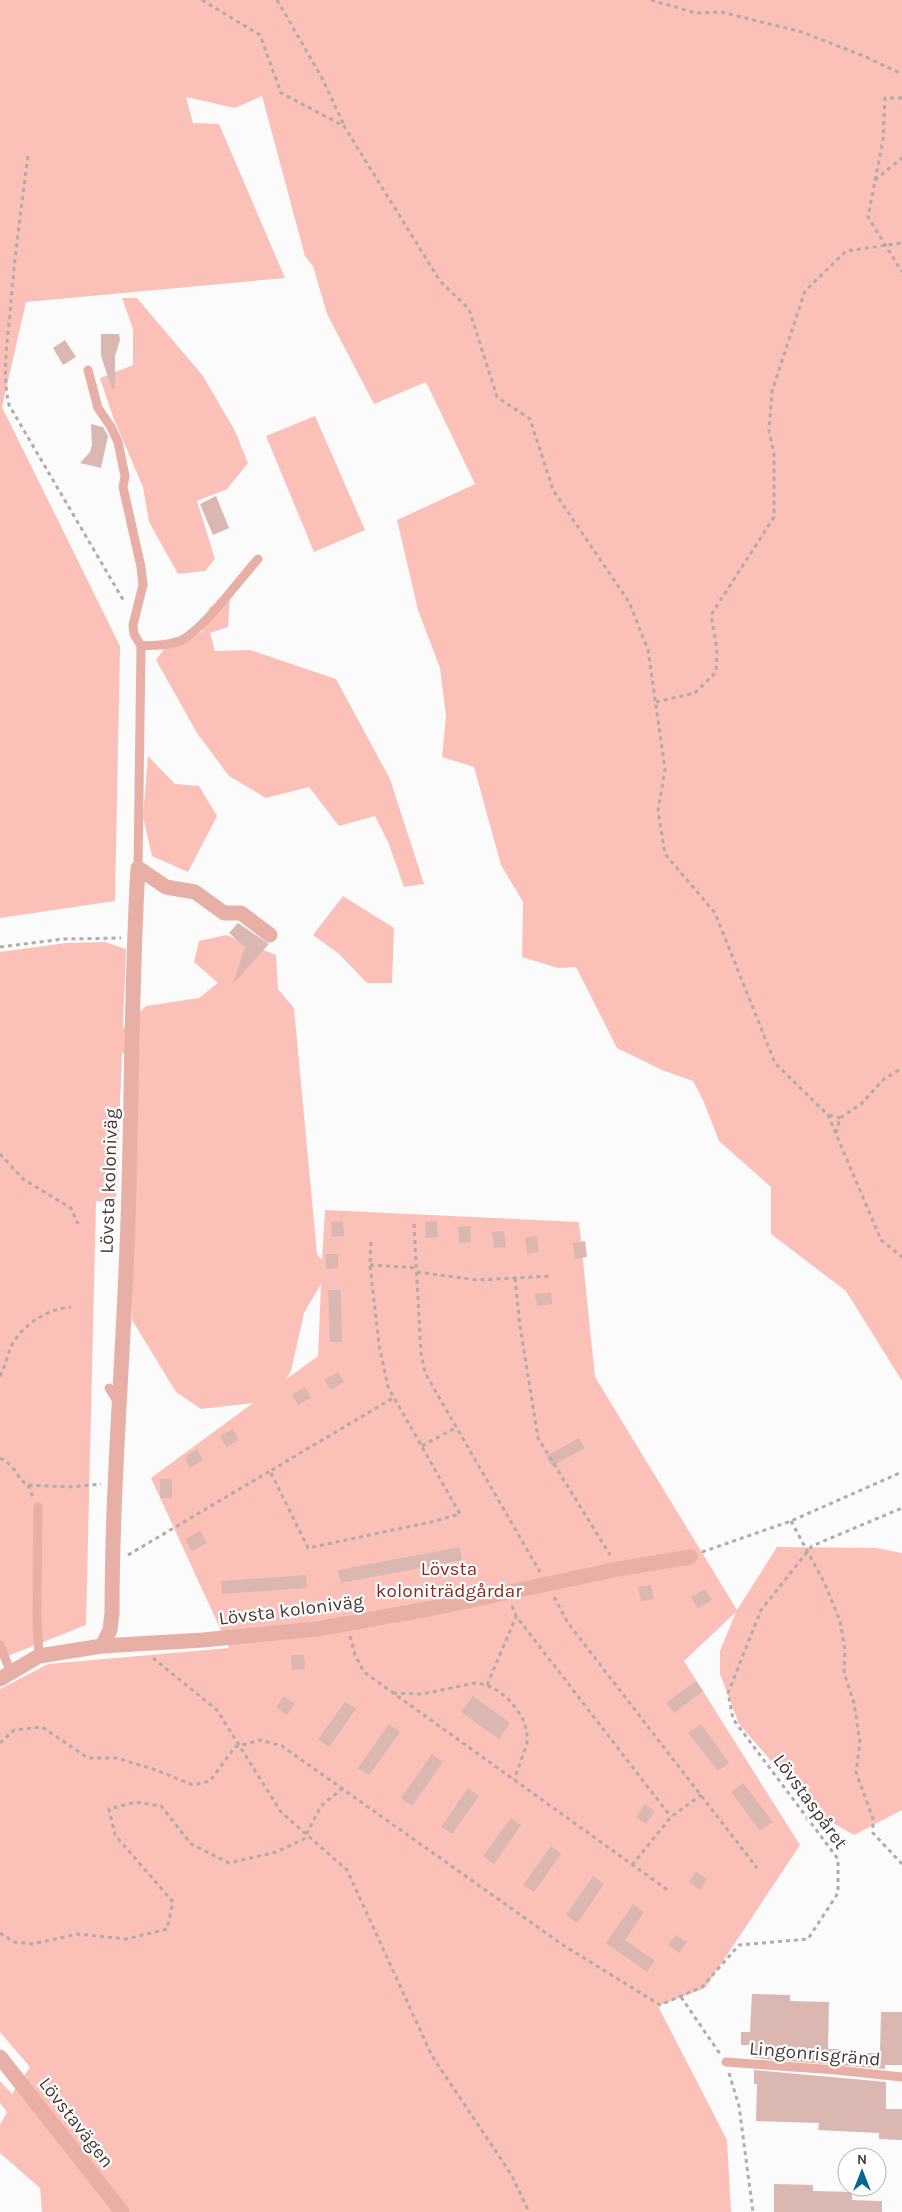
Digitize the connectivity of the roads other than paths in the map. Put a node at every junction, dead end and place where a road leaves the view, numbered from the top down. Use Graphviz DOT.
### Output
graph roads {
  1 [pos="88,370"];
  2 [pos="258,559"];
  3 [pos="141,646"];
  4 [pos="138,868"];
  5 [pos="270,935"];
  6 [pos="109,1388"];
  7 [pos="118,1403"];
  8 [pos="38,1507"];
  9 [pos="690,1557"];
  10 [pos="0,1646"];
  11 [pos="102,1646"];
  12 [pos="39,1656"];
  13 [pos="6,1676"];
  14 [pos="0,2057"];
  15 [pos="726,2062"];
  16 [pos="902,2077"];
  17 [pos="122,2212"];
  1 -- 3 [label="lane"];
  2 -- 3 [label="lane"];
  3 -- 4 [label="lane"];
  4 -- 5 [label="street"];
  4 -- 7 [label="street, Lövsta koloniväg"];
  6 -- 7 [label="lane"];
  7 -- 11 [label="street, Lövsta koloniväg"];
  8 -- 12 [label="lane"];
  9 -- 11 [label="street, Lövsta koloniväg"];
  10 -- 13 [label="lane"];
  11 -- 12 [label="street, Lövsta koloniväg"];
  12 -- 13 [label="street, Lövsta koloniväg"];
  14 -- 17 [label="street, Lövstavägen"];
  15 -- 16 [label="lane, Lingonrisgränd"];
}
